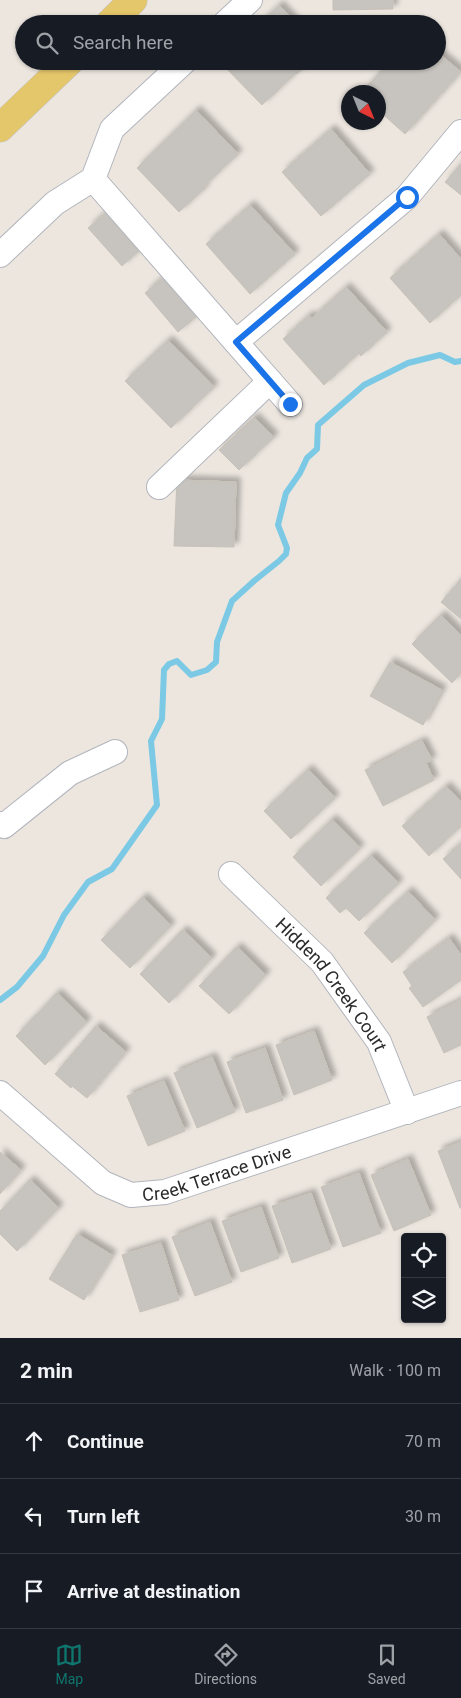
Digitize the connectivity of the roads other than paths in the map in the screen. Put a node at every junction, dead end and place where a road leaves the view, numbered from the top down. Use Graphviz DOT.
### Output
graph roads {
  1 [pos="133,0"];
  2 [pos="250,0"];
  3 [pos="118,15"];
  4 [pos="234,15"];
  5 [pos="61,70"];
  6 [pos="175,70"];
  7 [pos="0,128"];
  8 [pos="461,132"];
  9 [pos="93,179"];
  10 [pos="0,255"];
  11 [pos="236,342"];
  12 [pos="270,381"];
  13 [pos="290,404"];
  14 [pos="159,487"];
  15 [pos="115,752"];
  16 [pos="0,824"];
  17 [pos="231,874"];
  18 [pos="0,1092"];
  19 [pos="461,1092"];
  20 [pos="407,1112"];
  1 -- 3 [label="main road"];
  2 -- 4 [label="street"];
  5 -- 7 [label="main road"];
  6 -- 9 [label="street"];
  8 -- 11 [label="street"];
  9 -- 10 [label="street"];
  9 -- 11 [label="street"];
  11 -- 12 [label="street"];
  12 -- 13 [label="street"];
  12 -- 14 [label="street"];
  15 -- 16 [label="street"];
  17 -- 20 [label="street, Hiddend Creek Court"];
  18 -- 20 [label="street, Creek Terrace Drive"];
  19 -- 20 [label="street, Creek Terrace Drive"];
}
